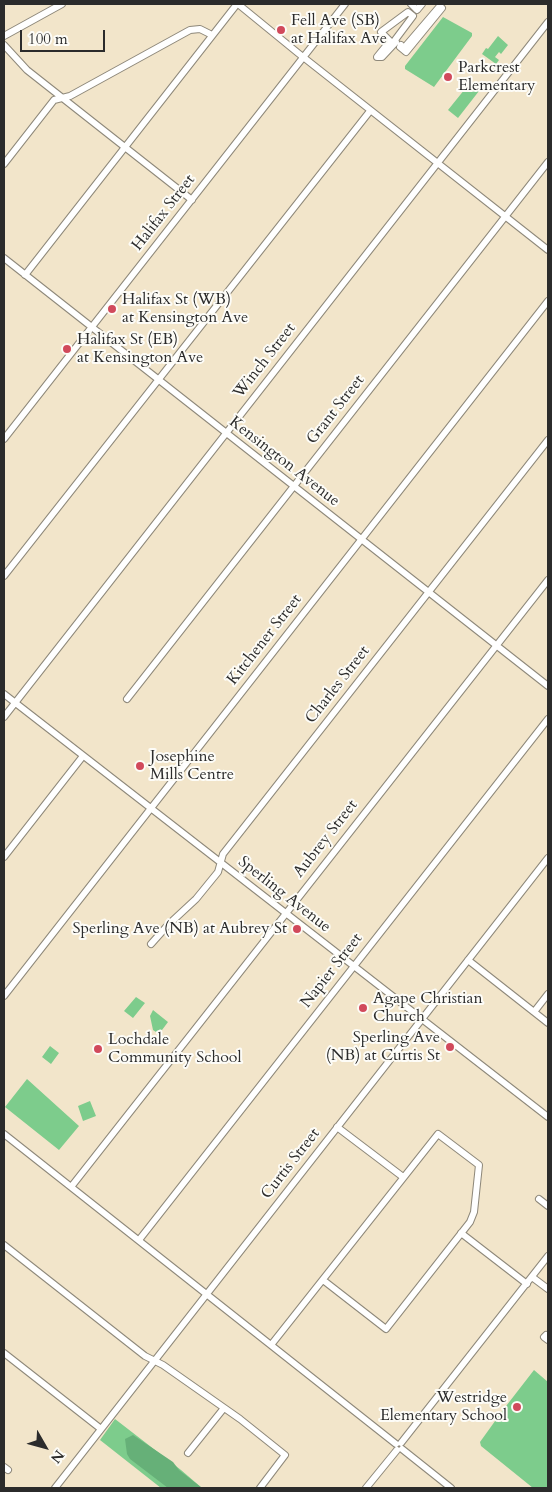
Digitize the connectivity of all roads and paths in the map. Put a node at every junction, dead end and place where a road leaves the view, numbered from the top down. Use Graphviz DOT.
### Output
graph roads {
  1 [pos="62,4"];
  2 [pos="237,4"];
  3 [pos="345,4"];
  4 [pos="411,4"];
  5 [pos="422,4"];
  6 [pos="439,7"];
  7 [pos="548,22"];
  8 [pos="212,35"];
  9 [pos="4,36"];
  10 [pos="397,42"];
  11 [pos="4,45"];
  12 [pos="303,58"];
  13 [pos="63,98"];
  14 [pos="370,111"];
  15 [pos="124,147"];
  16 [pos="548,162"];
  17 [pos="438,163"];
  18 [pos="4,164"];
  19 [pos="192,200"];
  20 [pos="506,216"];
  21 [pos="548,250"];
  22 [pos="4,258"];
  23 [pos="24,275"];
  24 [pos="548,302"];
  25 [pos="91,328"];
  26 [pos="159,380"];
  27 [pos="226,434"];
  28 [pos="4,439"];
  29 [pos="548,440"];
  30 [pos="293,487"];
  31 [pos="361,540"];
  32 [pos="4,576"];
  33 [pos="548,580"];
  34 [pos="429,592"];
  35 [pos="496,645"];
  36 [pos="548,686"];
  37 [pos="4,694"];
  38 [pos="127,699"];
  39 [pos="15,703"];
  40 [pos="4,717"];
  41 [pos="548,719"];
  42 [pos="83,756"];
  43 [pos="151,808"];
  44 [pos="4,857"];
  45 [pos="548,858"];
  46 [pos="221,863"];
  47 [pos="285,914"];
  48 [pos="151,944"];
  49 [pos="468,960"];
  50 [pos="354,966"];
  51 [pos="548,994"];
  52 [pos="4,996"];
  53 [pos="534,1012"];
  54 [pos="422,1019"];
  55 [pos="548,1023"];
  56 [pos="548,1117"];
  57 [pos="337,1127"];
  58 [pos="4,1134"];
  59 [pos="403,1178"];
  60 [pos="71,1187"];
  61 [pos="539,1199"];
  62 [pos="548,1206"];
  63 [pos="461,1233"];
  64 [pos="139,1240"];
  65 [pos="4,1245"];
  66 [pos="548,1256"];
  67 [pos="532,1277"];
  68 [pos="323,1280"];
  69 [pos="527,1284"];
  70 [pos="548,1289"];
  71 [pos="207,1294"];
  72 [pos="271,1345"];
  73 [pos="4,1353"];
  74 [pos="155,1361"];
  75 [pos="224,1408"];
  76 [pos="102,1429"];
  77 [pos="399,1447"];
  78 [pos="188,1453"];
  79 [pos="56,1488"];
  80 [pos="260,1488"];
  81 [pos="366,1488"];
  82 [pos="451,1488"];
  1 -- 9 [label="street"];
  2 -- 8 [label="street"];
  2 -- 12 [label="street"];
  3 -- 12 [label="street, Halifax Street"];
  4 -- 5 [label="street"];
  6 -- 6 [label="street"];
  7 -- 17 [label="street, Winch Street"];
  8 -- 13 [label="street"];
  8 -- 15 [label="street"];
  10 -- 10 [label="street"];
  11 -- 13 [label="street"];
  12 -- 14 [label="street"];
  12 -- 19 [label="street, Halifax Street"];
  13 -- 15 [label="street"];
  13 -- 18 [label="street"];
  14 -- 17 [label="street"];
  14 -- 26 [label="street"];
  15 -- 19 [label="street"];
  15 -- 23 [label="street"];
  16 -- 20 [label="street, Grant Street"];
  17 -- 20 [label="street"];
  17 -- 27 [label="street, Winch Street"];
  19 -- 25 [label="street, Halifax Street"];
  20 -- 21 [label="street"];
  20 -- 30 [label="street, Grant Street"];
  22 -- 23 [label="street, Kensington Avenue"];
  23 -- 25 [label="street, Kensington Avenue"];
  24 -- 31 [label="street, Kitchener Street"];
  25 -- 26 [label="street, Kensington Avenue"];
  25 -- 28 [label="street, Halifax Street"];
  26 -- 27 [label="street, Kensington Avenue"];
  26 -- 32 [label="street"];
  27 -- 30 [label="street, Kensington Avenue"];
  27 -- 39 [label="street, Winch Street"];
  29 -- 34 [label="street, Charles Street"];
  30 -- 31 [label="street, Kensington Avenue"];
  30 -- 38 [label="street, Grant Street"];
  31 -- 34 [label="street, Kensington Avenue"];
  31 -- 43 [label="street, Kitchener Street"];
  33 -- 35 [label="street, Aubrey Street"];
  34 -- 35 [label="street, Kensington Avenue"];
  34 -- 46 [label="street, Charles Street"];
  35 -- 36 [label="street, Kensington Avenue"];
  35 -- 47 [label="street, Aubrey Street"];
  37 -- 39 [label="street, Sperling Avenue"];
  39 -- 40 [label="street, Winch Street"];
  39 -- 42 [label="street, Sperling Avenue"];
  41 -- 50 [label="street, Napier Street"];
  42 -- 43 [label="street, Sperling Avenue"];
  42 -- 44 [label="street"];
  43 -- 46 [label="street, Sperling Avenue"];
  43 -- 52 [label="street, Kitchener Street"];
  45 -- 49 [label="street, Curtis Street"];
  46 -- 47 [label="street, Sperling Avenue"];
  46 -- 48 [label="street, Charles Street"];
  47 -- 50 [label="street, Sperling Avenue"];
  47 -- 60 [label="street, Aubrey Street"];
  49 -- 53 [label="street"];
  49 -- 54 [label="street, Curtis Street"];
  50 -- 54 [label="street, Sperling Avenue"];
  50 -- 64 [label="street, Napier Street"];
  51 -- 53 [label="street"];
  53 -- 55 [label="street"];
  54 -- 56 [label="street, Sperling Avenue"];
  54 -- 57 [label="street, Curtis Street"];
  57 -- 59 [label="street"];
  57 -- 71 [label="street, Curtis Street"];
  58 -- 60 [label="street"];
  59 -- 63 [label="street"];
  59 -- 68 [label="street"];
  60 -- 64 [label="street"];
  61 -- 62 [label="street"];
  63 -- 68 [label="street"];
  63 -- 69 [label="street"];
  64 -- 71 [label="street"];
  65 -- 74 [label="street"];
  66 -- 67 [label="street"];
  67 -- 69 [label="street"];
  67 -- 70 [label="street"];
  68 -- 72 [label="street"];
  69 -- 77 [label="street"];
  71 -- 72 [label="street"];
  71 -- 74 [label="street, Curtis Street"];
  72 -- 77 [label="street"];
  73 -- 76 [label="street"];
  74 -- 75 [label="street"];
  74 -- 76 [label="street, Curtis Street"];
  75 -- 78 [label="street"];
  75 -- 80 [label="street"];
  76 -- 79 [label="street, Curtis Street"];
  77 -- 81 [label="street"];
  77 -- 82 [label="street"];
}
